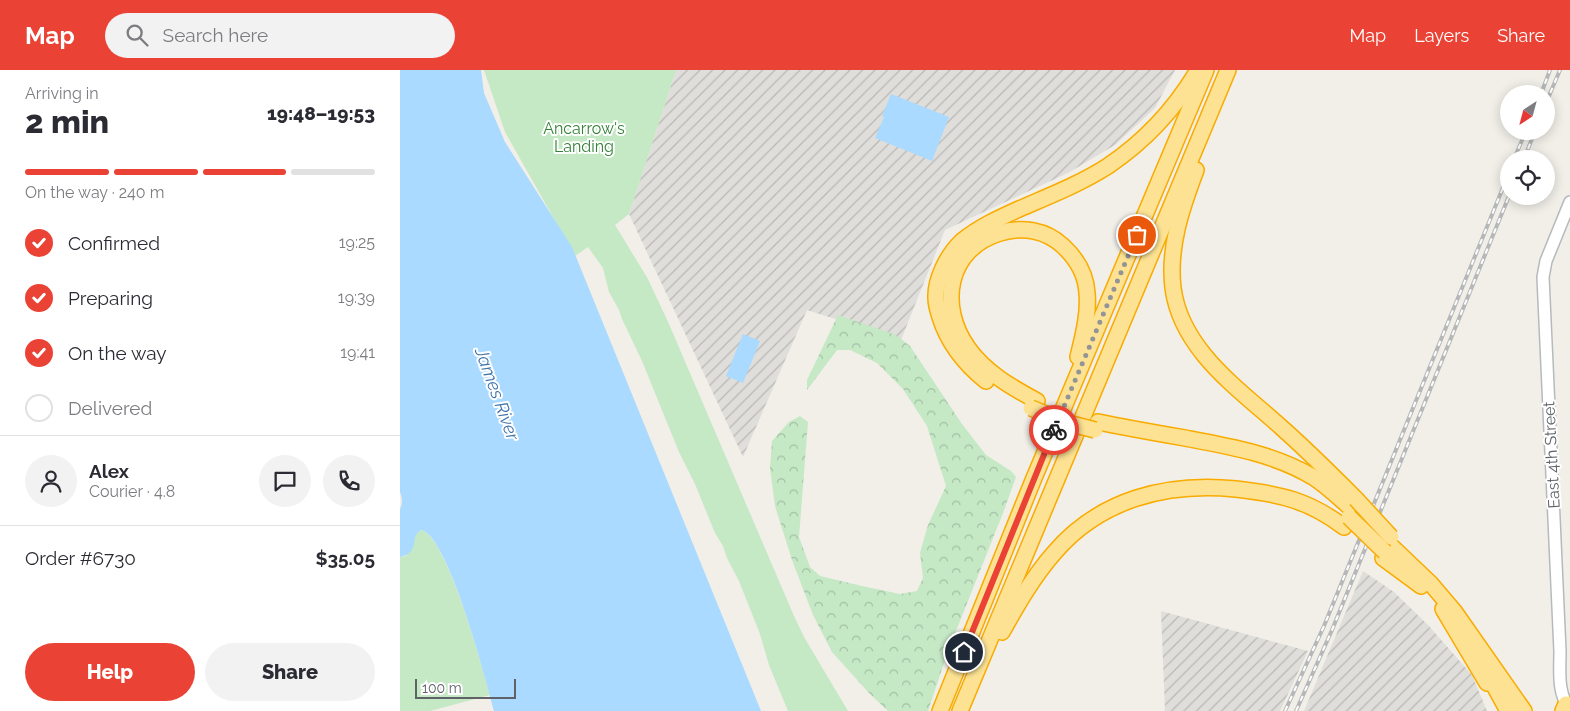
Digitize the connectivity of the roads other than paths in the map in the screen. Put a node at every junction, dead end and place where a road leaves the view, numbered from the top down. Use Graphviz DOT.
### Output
graph roads {
  1 [pos="1198,70"];
  2 [pos="1206,70"];
  3 [pos="1229,70"];
  4 [pos="1570,202"];
  5 [pos="1034,404"];
  6 [pos="1045,452"];
  7 [pos="1350,513"];
  8 [pos="1387,548"];
  9 [pos="1443,609"];
  10 [pos="1502,678"];
  11 [pos="1566,708"];
  12 [pos="940,711"];
  13 [pos="960,711"];
  14 [pos="1499,711"];
  15 [pos="1508,711"];
  16 [pos="1524,711"];
  17 [pos="1530,711"];
  1 -- 5 [label="highway"];
  2 -- 6 [label="highway"];
  3 -- 7 [label="highway"];
  3 -- 13 [label="highway"];
  4 -- 11 [label="street, East 4th Street"];
  5 -- 6 [label="highway"];
  5 -- 7 [label="highway"];
  6 -- 12 [label="highway"];
  7 -- 8 [label="highway, bridge"];
  7 -- 13 [label="highway"];
  8 -- 9 [label="highway"];
  8 -- 10 [label="highway"];
  9 -- 14 [label="highway"];
  9 -- 15 [label="highway"];
  10 -- 16 [label="highway"];
  10 -- 17 [label="highway"];
}
